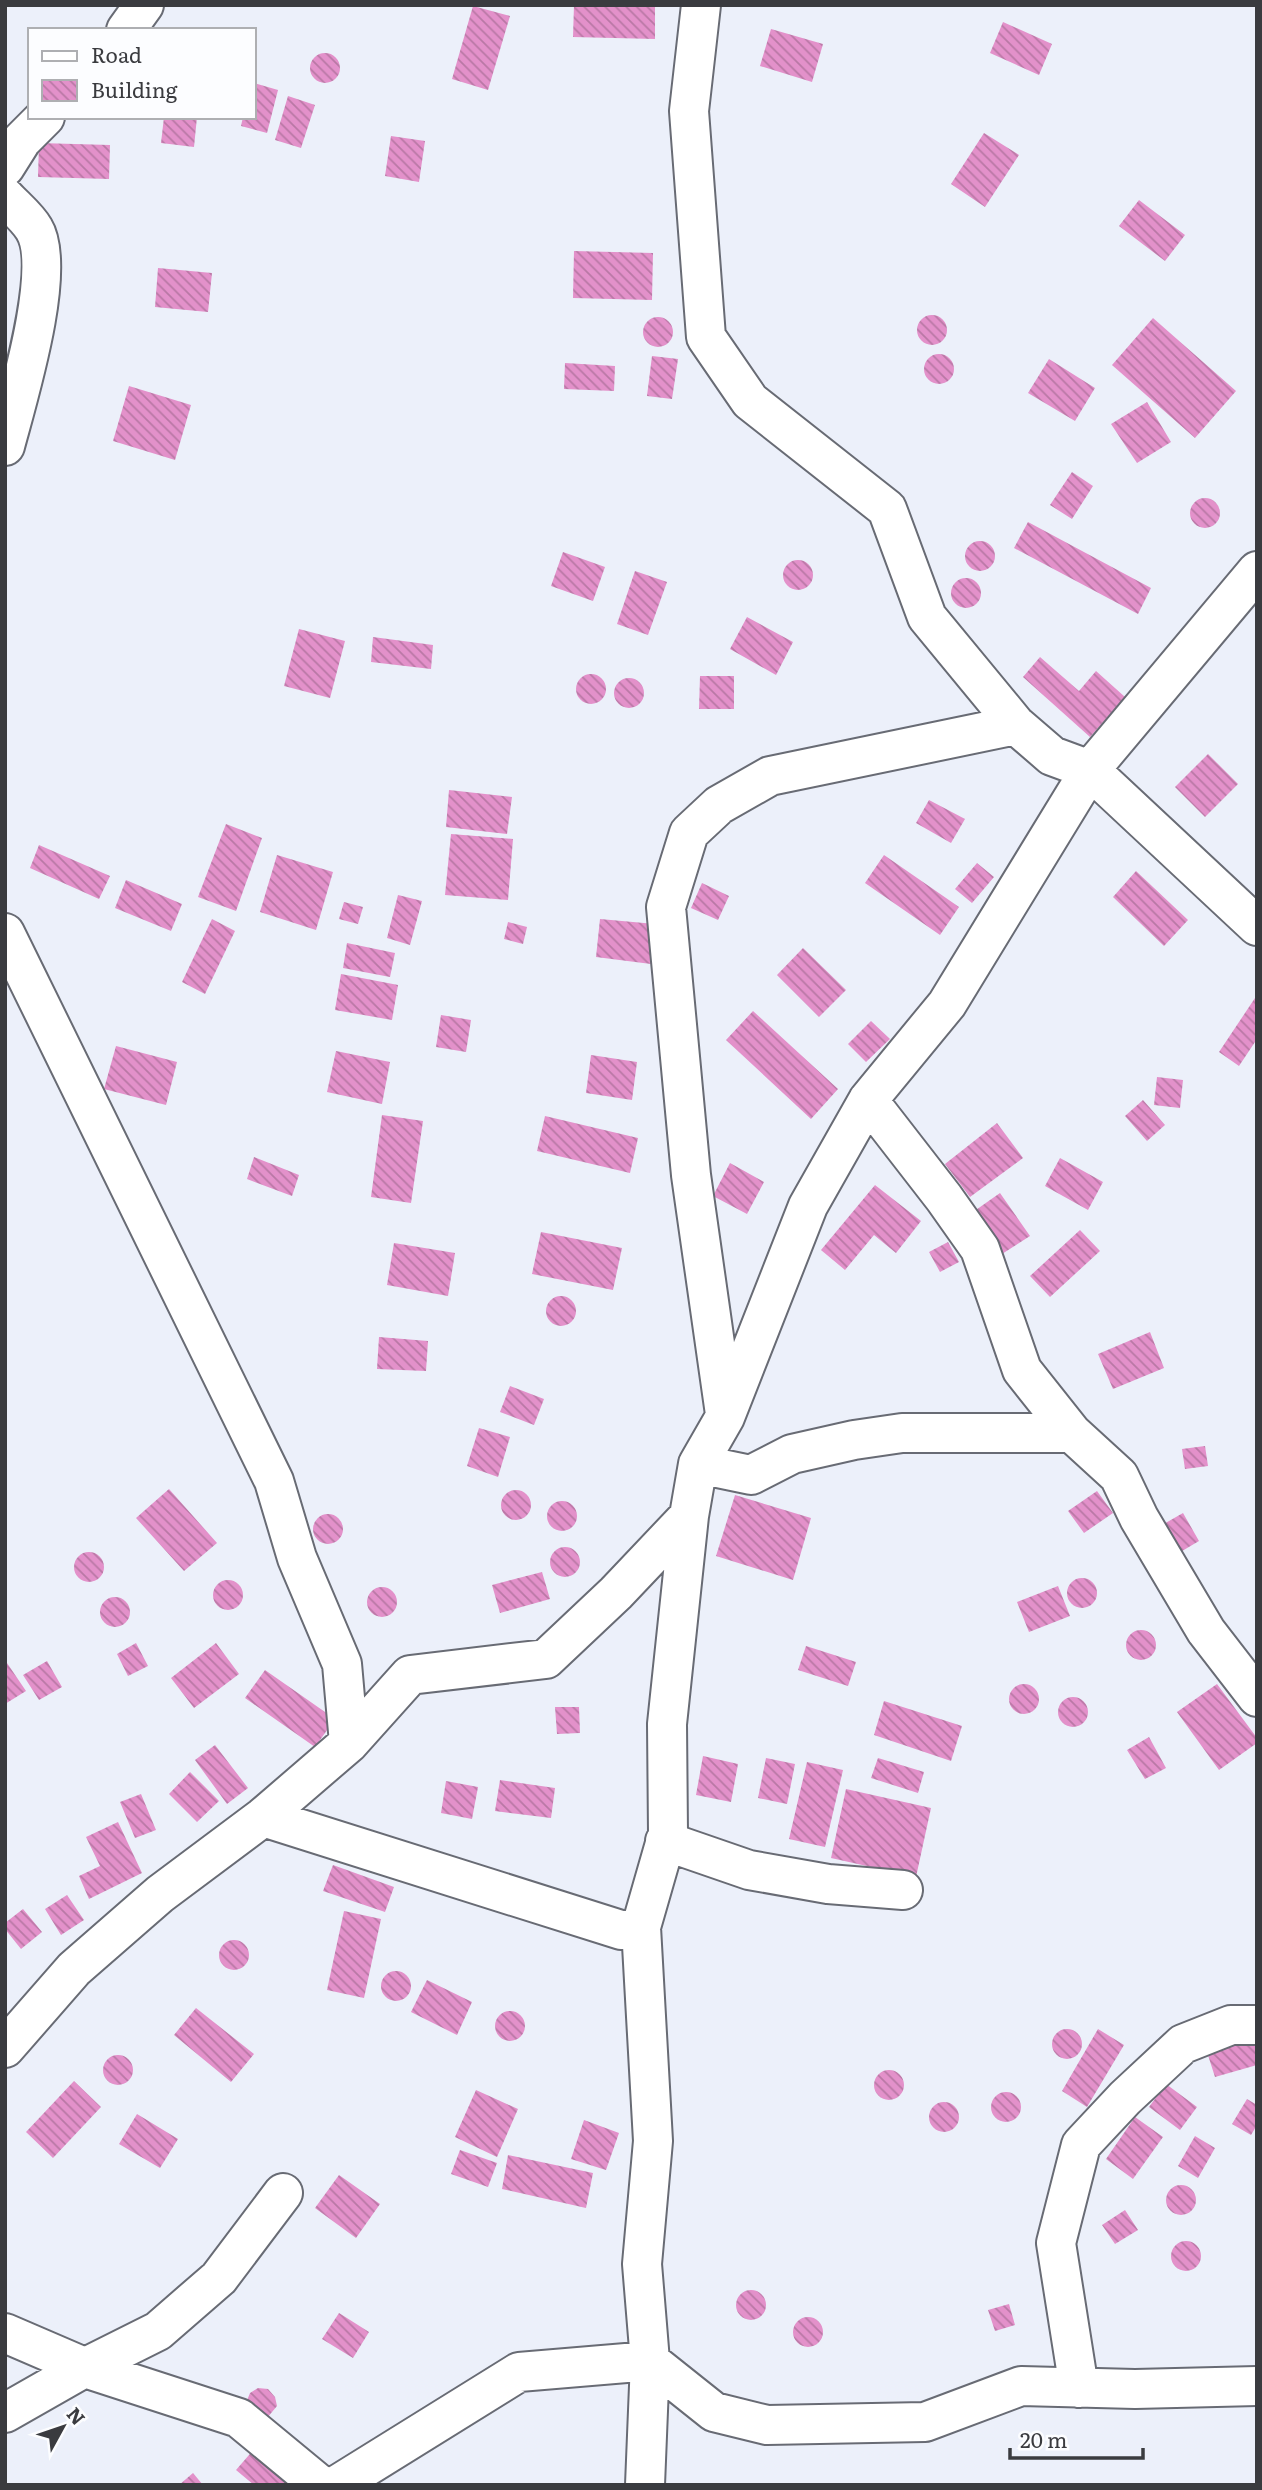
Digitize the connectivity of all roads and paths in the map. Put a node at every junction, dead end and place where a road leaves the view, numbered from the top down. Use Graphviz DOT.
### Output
graph roads {
  1 [pos="144,5"];
  2 [pos="702,5"];
  3 [pos="127,28"];
  4 [pos="43,119"];
  5 [pos="5,167"];
  6 [pos="5,197"];
  7 [pos="5,446"];
  8 [pos="1257,571"];
  9 [pos="1016,725"];
  10 [pos="1090,770"];
  11 [pos="1257,926"];
  12 [pos="5,933"];
  13 [pos="868,1100"];
  14 [pos="725,1417"];
  15 [pos="1072,1433"];
  16 [pos="698,1464"];
  17 [pos="689,1516"];
  18 [pos="1257,1697"];
  19 [pos="349,1743"];
  20 [pos="263,1817"];
  21 [pos="665,1841"];
  22 [pos="904,1890"];
  23 [pos="641,1927"];
  24 [pos="1257,2025"];
  25 [pos="5,2048"];
  26 [pos="283,2193"];
  27 [pos="5,2333"];
  28 [pos="650,2361"];
  29 [pos="84,2368"];
  30 [pos="1257,2386"];
  31 [pos="1079,2388"];
  32 [pos="5,2413"];
  33 [pos="320,2485"];
  34 [pos="337,2485"];
  35 [pos="646,2485"];
  1 -- 3 [label="street"];
  2 -- 9 [label="street"];
  4 -- 5 [label="street"];
  6 -- 7 [label="street"];
  8 -- 10 [label="street"];
  9 -- 10 [label="street"];
  9 -- 14 [label="street"];
  10 -- 11 [label="street"];
  10 -- 13 [label="street"];
  12 -- 19 [label="street"];
  13 -- 14 [label="street"];
  13 -- 15 [label="street"];
  14 -- 16 [label="street"];
  15 -- 16 [label="street"];
  15 -- 18 [label="street"];
  16 -- 17 [label="street"];
  17 -- 19 [label="street"];
  17 -- 21 [label="street"];
  19 -- 20 [label="street"];
  20 -- 23 [label="street"];
  20 -- 25 [label="street"];
  21 -- 22 [label="street"];
  21 -- 23 [label="street"];
  23 -- 28 [label="street"];
  24 -- 31 [label="street"];
  26 -- 29 [label="street"];
  27 -- 29 [label="street"];
  28 -- 31 [label="street"];
  28 -- 34 [label="street"];
  28 -- 35 [label="street"];
  29 -- 32 [label="street"];
  29 -- 33 [label="street"];
  30 -- 31 [label="street"];
}
